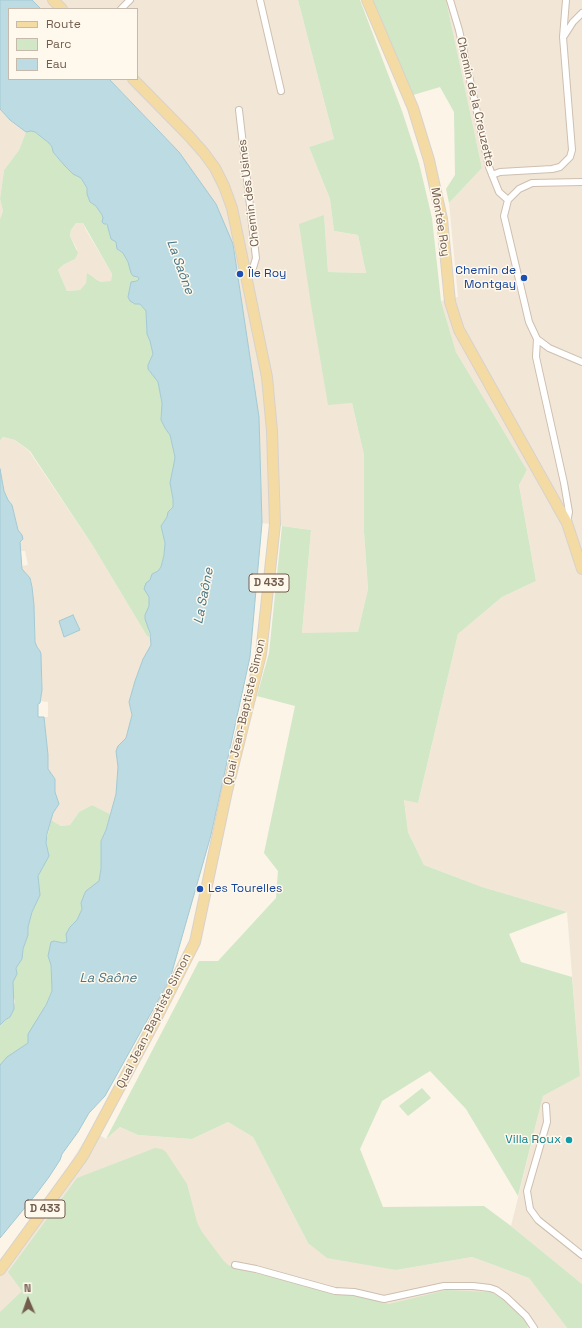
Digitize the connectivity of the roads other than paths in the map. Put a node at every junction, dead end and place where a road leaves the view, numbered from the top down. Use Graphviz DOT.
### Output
graph roads {
  1 [pos="53,0"];
  2 [pos="130,0"];
  3 [pos="260,0"];
  4 [pos="367,0"];
  5 [pos="450,0"];
  6 [pos="566,0"];
  7 [pos="61,8"];
  8 [pos="122,8"];
  9 [pos="582,14"];
  10 [pos="563,37"];
  11 [pos="134,80"];
  12 [pos="281,90"];
  13 [pos="239,110"];
  14 [pos="492,175"];
  15 [pos="582,182"];
  16 [pos="508,200"];
  17 [pos="246,271"];
  18 [pos="537,339"];
  19 [pos="582,362"];
  20 [pos="567,523"];
  21 [pos="582,569"];
  22 [pos="546,1106"];
  23 [pos="582,1255"];
  24 [pos="235,1265"];
  25 [pos="0,1270"];
  26 [pos="534,1328"];
  1 -- 7 [label="main road"];
  2 -- 8 [label="street"];
  3 -- 12 [label="street"];
  4 -- 20 [label="main road, Montée Roy"];
  5 -- 14 [label="street, Chemin de la Creuzette"];
  6 -- 10 [label="street"];
  9 -- 10 [label="street"];
  10 -- 14 [label="street"];
  11 -- 17 [label="main road, Quai Jean-Baptiste Simon / D 433"];
  13 -- 17 [label="street, Chemin des Usines"];
  14 -- 16 [label="street, Chemin de la Creuzette"];
  15 -- 16 [label="street"];
  16 -- 18 [label="street"];
  17 -- 25 [label="main road, Quai Jean-Baptiste Simon / D 433"];
  18 -- 19 [label="street"];
  18 -- 20 [label="street"];
  20 -- 21 [label="main road, Montée Roy"];
  22 -- 23 [label="street"];
  24 -- 26 [label="street"];
}
